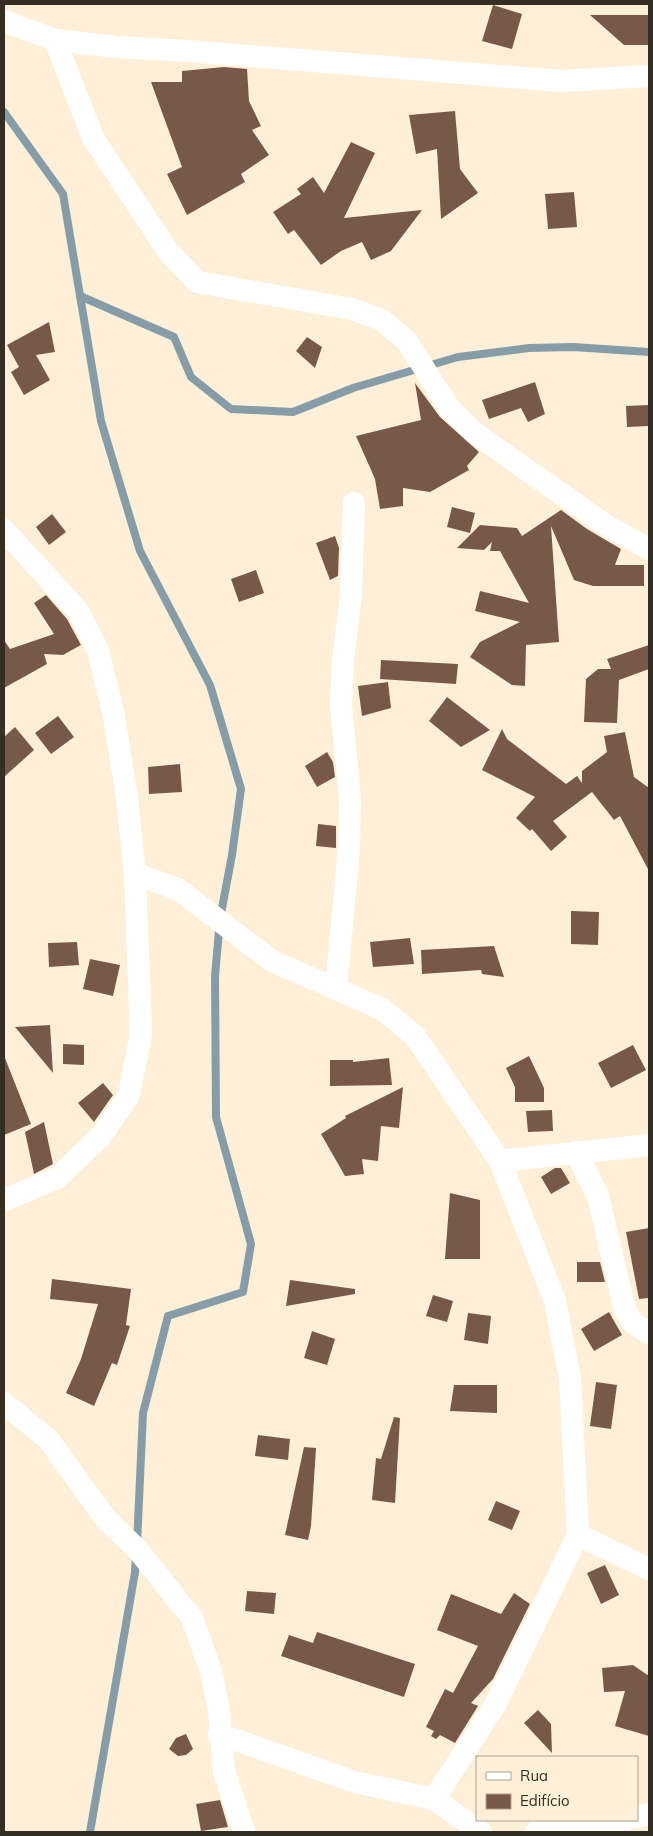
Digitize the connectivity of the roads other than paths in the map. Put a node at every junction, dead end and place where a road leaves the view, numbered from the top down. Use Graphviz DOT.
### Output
graph roads {
  1 [pos="4,21"];
  2 [pos="55,40"];
  3 [pos="649,76"];
  4 [pos="354,502"];
  5 [pos="4,530"];
  6 [pos="649,549"];
  7 [pos="135,874"];
  8 [pos="336,989"];
  9 [pos="649,1145"];
  10 [pos="576,1152"];
  11 [pos="500,1161"];
  12 [pos="4,1200"];
  13 [pos="649,1333"];
  14 [pos="4,1403"];
  15 [pos="578,1535"];
  16 [pos="649,1569"];
  17 [pos="219,1734"];
  18 [pos="434,1799"];
  19 [pos="618,1821"];
  20 [pos="244,1832"];
  21 [pos="481,1832"];
  22 [pos="536,1832"];
  1 -- 2 [label="street"];
  2 -- 3 [label="street"];
  2 -- 6 [label="street"];
  4 -- 8 [label="street"];
  5 -- 7 [label="street"];
  7 -- 8 [label="street"];
  7 -- 12 [label="street"];
  8 -- 11 [label="street"];
  9 -- 10 [label="street"];
  10 -- 11 [label="street"];
  10 -- 13 [label="street"];
  11 -- 15 [label="street"];
  14 -- 17 [label="street"];
  15 -- 16 [label="street"];
  15 -- 18 [label="street"];
  17 -- 18 [label="street"];
  17 -- 20 [label="street"];
  18 -- 21 [label="street"];
  19 -- 22 [label="street"];
}
